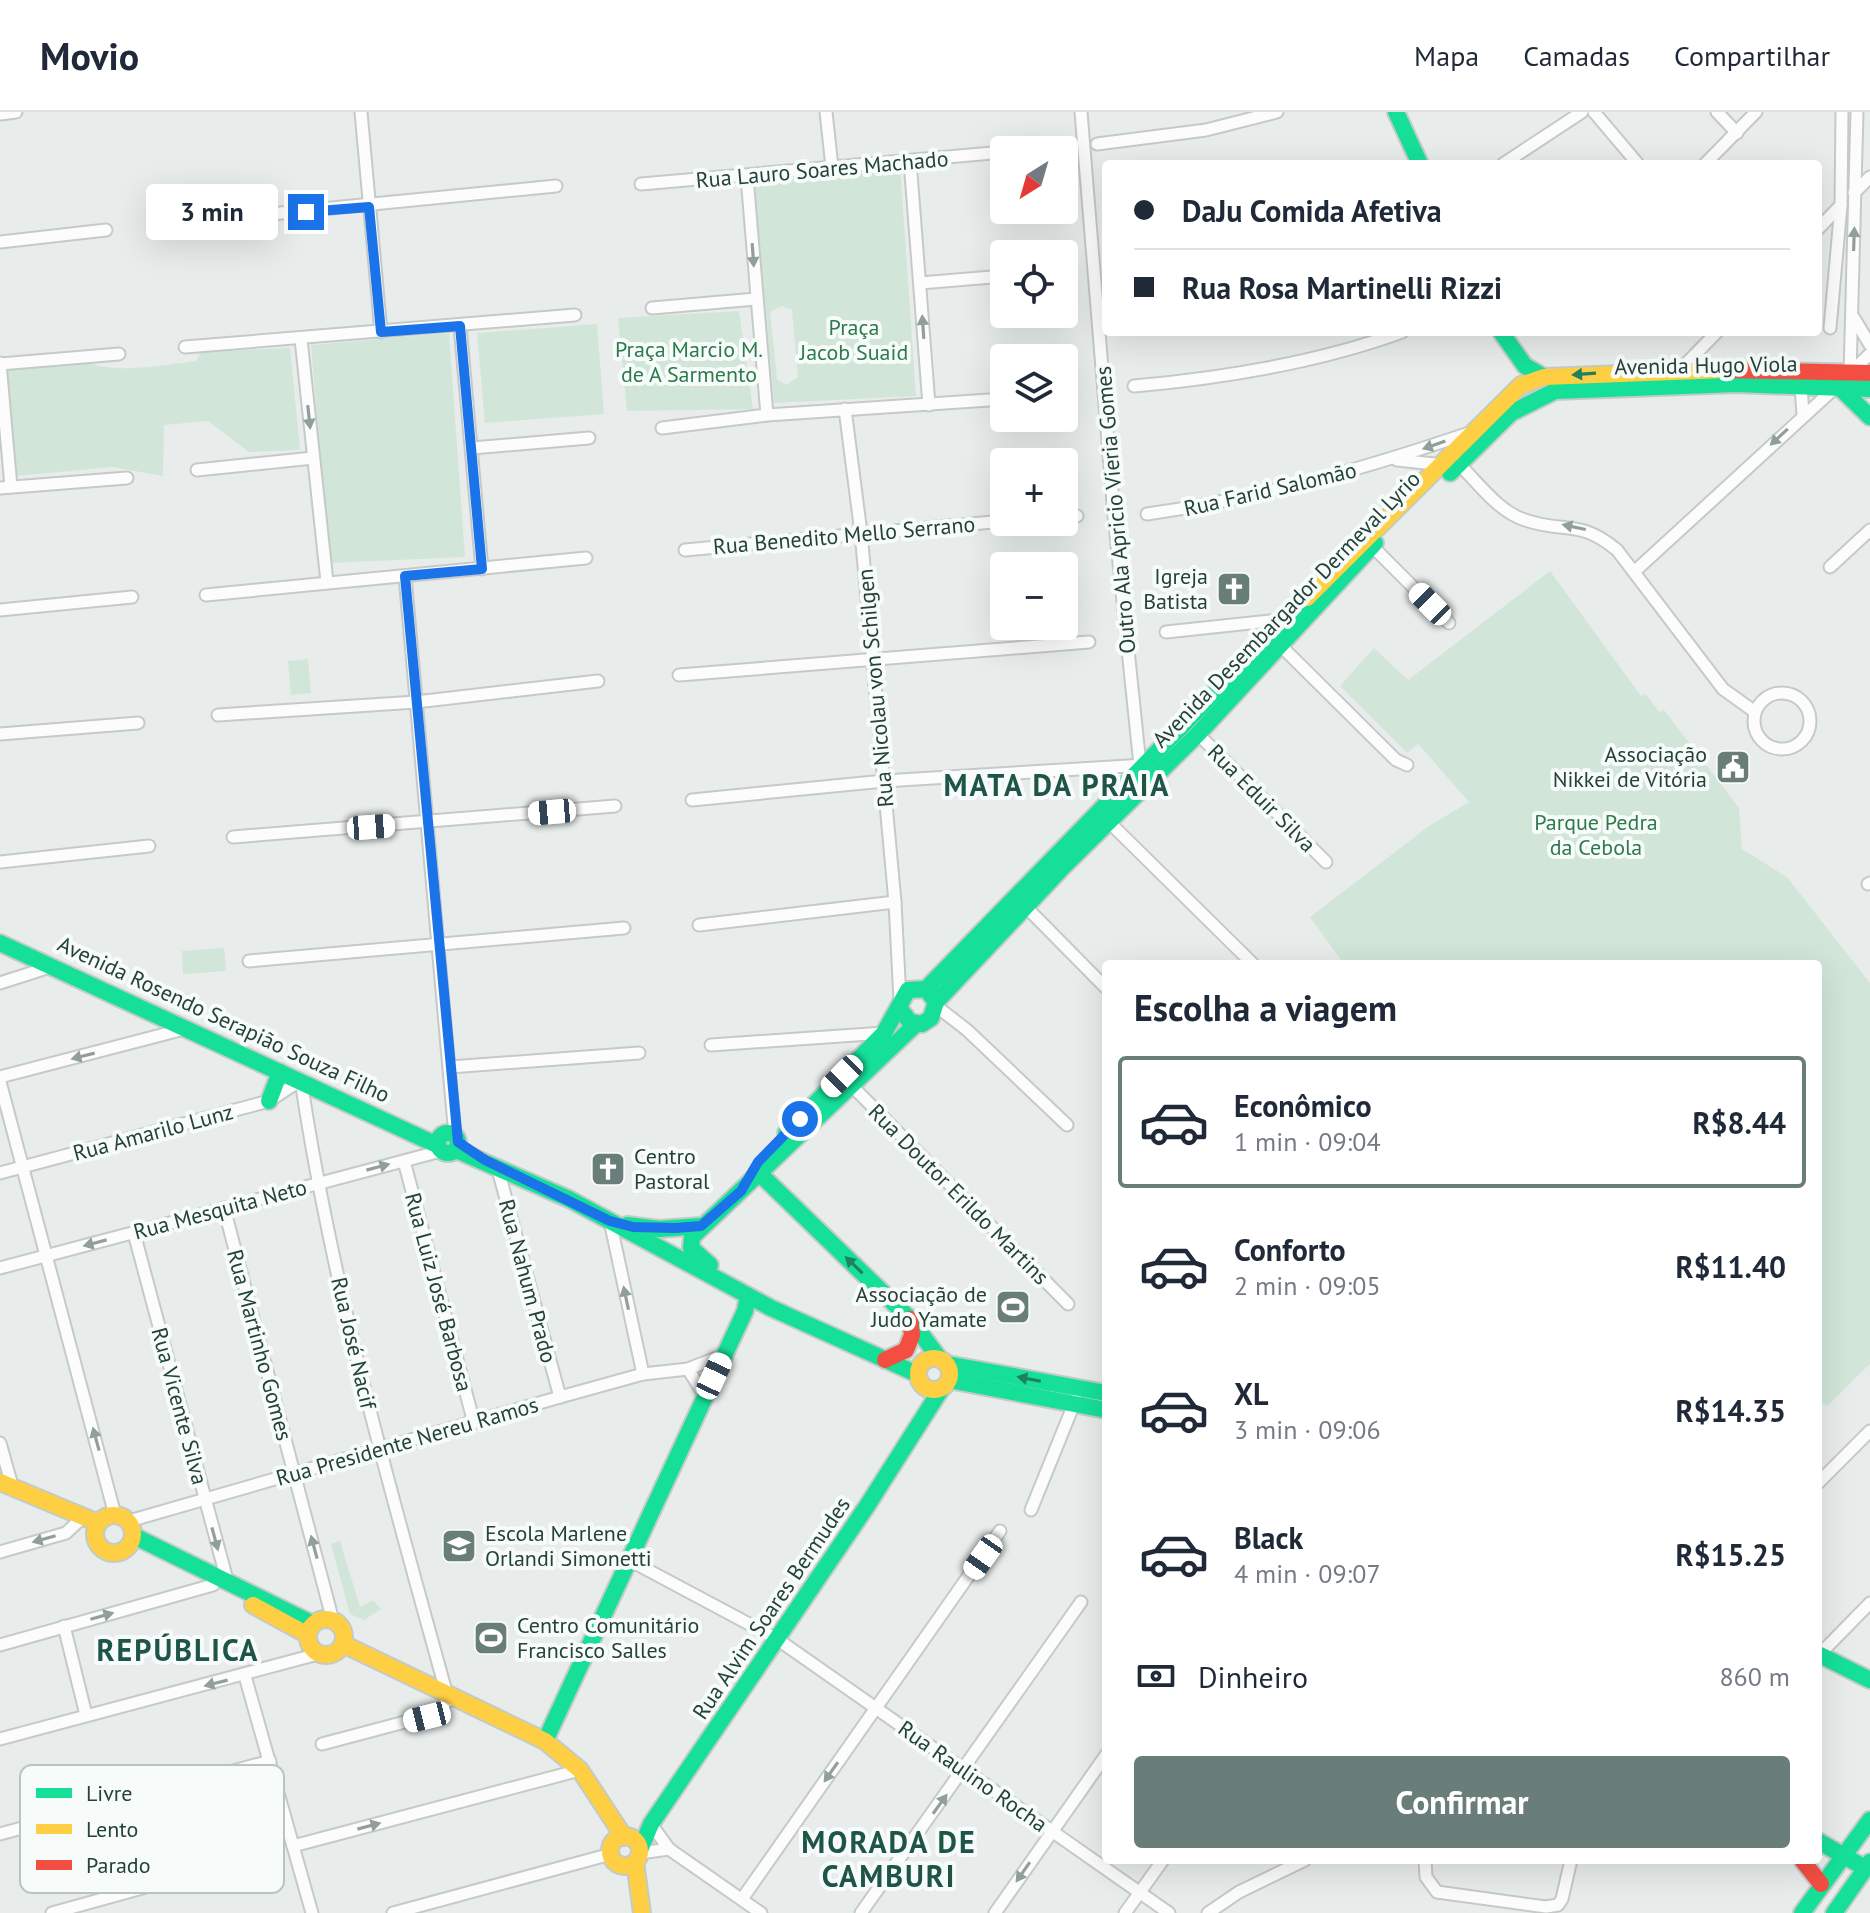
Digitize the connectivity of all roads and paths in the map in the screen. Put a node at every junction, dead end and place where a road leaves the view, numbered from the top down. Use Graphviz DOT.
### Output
graph roads {
  1 [pos="16,112"];
  2 [pos="361,112"];
  3 [pos="826,112"];
  4 [pos="1081,112"];
  5 [pos="1277,112"];
  6 [pos="1396,112"];
  7 [pos="1582,112"];
  8 [pos="1594,112"];
  9 [pos="1717,112"];
  10 [pos="1756,112"];
  11 [pos="1842,112"];
  12 [pos="1857,112"];
  13 [pos="0,114"];
  14 [pos="1737,133"];
  15 [pos="1097,144"];
  16 [pos="1526,152"];
  17 [pos="990,153"];
  18 [pos="1418,160"];
  19 [pos="1511,160"];
  20 [pos="1531,160"];
  21 [pos="1635,160"];
  22 [pos="1709,160"];
  23 [pos="910,161"];
  24 [pos="832,167"];
  25 [pos="747,177"];
  26 [pos="1870,177"];
  27 [pos="641,184"];
  28 [pos="556,186"];
  29 [pos="1855,192"];
  30 [pos="1841,205"];
  31 [pos="369,207"];
  32 [pos="179,223"];
  33 [pos="1822,225"];
  34 [pos="106,230"];
  35 [pos="0,242"];
  36 [pos="1837,263"];
  37 [pos="1853,265"];
  38 [pos="990,277"];
  39 [pos="920,283"];
  40 [pos="756,299"];
  41 [pos="652,308"];
  42 [pos="1852,314"];
  43 [pos="575,315"];
  44 [pos="460,326"];
  45 [pos="1830,328"];
  46 [pos="381,332"];
  47 [pos="1391,336"];
  48 [pos="1713,336"];
  49 [pos="301,339"];
  50 [pos="1504,339"];
  51 [pos="1870,345"];
  52 [pos="185,347"];
  53 [pos="119,354"];
  54 [pos="1870,354"];
  55 [pos="0,364"];
  56 [pos="1681,369"];
  57 [pos="1544,377"];
  58 [pos="1842,377"];
  59 [pos="1521,385"];
  60 [pos="1134,386"];
  61 [pos="1869,386"];
  62 [pos="1801,387"];
  63 [pos="1542,394"];
  64 [pos="990,400"];
  65 [pos="929,405"];
  66 [pos="845,409"];
  67 [pos="1803,414"];
  68 [pos="767,415"];
  69 [pos="1870,417"];
  70 [pos="662,428"];
  71 [pos="1475,431"];
  72 [pos="589,438"];
  73 [pos="472,448"];
  74 [pos="313,458"];
  75 [pos="1392,459"];
  76 [pos="1451,465"];
  77 [pos="197,470"];
  78 [pos="127,478"];
  79 [pos="6,487"];
  80 [pos="1147,514"];
  81 [pos="990,522"];
  82 [pos="1870,530"];
  83 [pos="861,533"];
  84 [pos="1368,542"];
  85 [pos="685,550"];
  86 [pos="586,558"];
  87 [pos="1830,567"];
  88 [pos="482,569"];
  89 [pos="1634,572"];
  90 [pos="405,576"];
  91 [pos="327,582"];
  92 [pos="206,595"];
  93 [pos="132,597"];
  94 [pos="0,610"];
  95 [pos="1288,619"];
  96 [pos="1249,621"];
  97 [pos="1449,623"];
  98 [pos="1166,632"];
  99 [pos="1277,641"];
  100 [pos="1089,642"];
  101 [pos="872,660"];
  102 [pos="679,675"];
  103 [pos="598,681"];
  104 [pos="416,702"];
  105 [pos="1755,712"];
  106 [pos="218,715"];
  107 [pos="138,723"];
  108 [pos="1193,728"];
  109 [pos="0,734"];
  110 [pos="1144,765"];
  111 [pos="1407,765"];
  112 [pos="884,781"];
  113 [pos="692,800"];
  114 [pos="615,806"];
  115 [pos="1109,822"];
  116 [pos="426,823"];
  117 [pos="233,837"];
  118 [pos="149,846"];
  119 [pos="0,862"];
  120 [pos="1326,862"];
  121 [pos="1025,898"];
  122 [pos="895,902"];
  123 [pos="699,925"];
  124 [pos="624,928"];
  125 [pos="0,934"];
  126 [pos="0,943"];
  127 [pos="440,945"];
  128 [pos="21,950"];
  129 [pos="1249,960"];
  130 [pos="249,961"];
  131 [pos="54,965"];
  132 [pos="897,968"];
  133 [pos="0,983"];
  134 [pos="1102,984"];
  135 [pos="900,1004"];
  136 [pos="928,1004"];
  137 [pos="165,1017"];
  138 [pos="188,1028"];
  139 [pos="884,1033"];
  140 [pos="158,1037"];
  141 [pos="711,1045"];
  142 [pos="639,1053"];
  143 [pos="450,1067"];
  144 [pos="280,1072"];
  145 [pos="0,1080"];
  146 [pos="301,1080"];
  147 [pos="851,1085"];
  148 [pos="269,1101"];
  149 [pos="1067,1125"];
  150 [pos="448,1142"];
  151 [pos="404,1161"];
  152 [pos="491,1163"];
  153 [pos="25,1166"];
  154 [pos="0,1173"];
  155 [pos="760,1174"];
  156 [pos="316,1184"];
  157 [pos="741,1191"];
  158 [pos="224,1208"];
  159 [pos="610,1221"];
  160 [pos="701,1226"];
  161 [pos="134,1233"];
  162 [pos="47,1255"];
  163 [pos="0,1268"];
  164 [pos="751,1303"];
  165 [pos="1068,1304"];
  166 [pos="910,1319"];
  167 [pos="724,1355"];
  168 [pos="885,1360"];
  169 [pos="688,1369"];
  170 [pos="643,1374"];
  171 [pos="937,1375"];
  172 [pos="1102,1394"];
  173 [pos="705,1396"];
  174 [pos="560,1397"];
  175 [pos="1077,1397"];
  176 [pos="1102,1408"];
  177 [pos="474,1423"];
  178 [pos="1870,1431"];
  179 [pos="0,1443"];
  180 [pos="380,1451"];
  181 [pos="2,1462"];
  182 [pos="294,1473"];
  183 [pos="1822,1479"];
  184 [pos="7,1489"];
  185 [pos="204,1498"];
  186 [pos="1031,1510"];
  187 [pos="89,1524"];
  188 [pos="127,1529"];
  189 [pos="1000,1531"];
  190 [pos="0,1552"];
  191 [pos="629,1560"];
  192 [pos="220,1582"];
  193 [pos="1081,1602"];
  194 [pos="1870,1603"];
  195 [pos="333,1621"];
  196 [pos="64,1626"];
  197 [pos="310,1630"];
  198 [pos="777,1639"];
  199 [pos="343,1644"];
  200 [pos="0,1645"];
  201 [pos="1822,1650"];
  202 [pos="318,1654"];
  203 [pos="1822,1656"];
  204 [pos="1822,1664"];
  205 [pos="245,1676"];
  206 [pos="1870,1682"];
  207 [pos="449,1696"];
  208 [pos="876,1708"];
  209 [pos="86,1715"];
  210 [pos="0,1739"];
  211 [pos="545,1741"];
  212 [pos="322,1744"];
  213 [pos="270,1761"];
  214 [pos="1102,1761"];
  215 [pos="255,1765"];
  216 [pos="271,1765"];
  217 [pos="580,1770"];
  218 [pos="965,1770"];
  219 [pos="284,1813"];
  220 [pos="1870,1820"];
  221 [pos="651,1824"];
  222 [pos="20,1829"];
  223 [pos="1052,1831"];
  224 [pos="0,1834"];
  225 [pos="1822,1843"];
  226 [pos="293,1846"];
  227 [pos="669,1849"];
  228 [pos="628,1850"];
  229 [pos="1843,1855"];
  230 [pos="1160,1864"];
  231 [pos="1297,1864"];
  232 [pos="1426,1864"];
  233 [pos="1570,1864"];
  234 [pos="1805,1864"];
  235 [pos="1867,1865"];
  236 [pos="1821,1884"];
  237 [pos="1140,1892"];
  238 [pos="124,1893"];
  239 [pos="742,1899"];
  240 [pos="429,1908"];
  241 [pos="52,1913"];
  242 [pos="312,1913"];
  243 [pos="393,1913"];
  244 [pos="642,1913"];
  245 [pos="761,1913"];
  246 [pos="861,1913"];
  247 [pos="995,1913"];
  248 [pos="1125,1913"];
  249 [pos="1169,1913"];
  250 [pos="1208,1913"];
  251 [pos="1802,1913"];
  252 [pos="1834,1913"];
  1 -- 13 [label="street"];
  2 -- 31 [label="street"];
  3 -- 24 [label="street"];
  4 -- 110 [label="street, Outro Ala Apricio Vieria Gomes"];
  5 -- 15 [label="street"];
  6 -- 18 [label="street"];
  7 -- 16 [label="street"];
  8 -- 21 [label="street"];
  9 -- 14 [label="street"];
  10 -- 14 [label="street"];
  11 -- 30 [label="street"];
  12 -- 29 [label="street"];
  14 -- 22 [label="street"];
  16 -- 19 [label="street"];
  16 -- 20 [label="street"];
  17 -- 23 [label="street, Rua Lauro Soares Machado"];
  23 -- 24 [label="street, Rua Lauro Soares Machado"];
  23 -- 39 [label="street"];
  24 -- 25 [label="street, Rua Lauro Soares Machado"];
  25 -- 27 [label="street, Rua Lauro Soares Machado"];
  25 -- 40 [label="street, one-way"];
  26 -- 29 [label="street"];
  28 -- 31 [label="street"];
  29 -- 30 [label="street"];
  37 -- 29 [label="street, one-way"];
  30 -- 33 [label="street"];
  30 -- 36 [label="street"];
  31 -- 32 [label="street"];
  31 -- 46 [label="street"];
  34 -- 35 [label="street"];
  36 -- 37 [label="street"];
  36 -- 45 [label="street"];
  37 -- 42 [label="street"];
  38 -- 39 [label="street"];
  65 -- 39 [label="street, one-way"];
  40 -- 41 [label="street"];
  40 -- 68 [label="street"];
  42 -- 51 [label="street"];
  42 -- 58 [label="street"];
  43 -- 44 [label="street"];
  44 -- 46 [label="street"];
  44 -- 73 [label="street"];
  46 -- 49 [label="street"];
  47 -- 60 [label="street"];
  48 -- 56 [label="street"];
  49 -- 52 [label="street"];
  49 -- 74 [label="street, one-way"];
  50 -- 57 [label="street"];
  50 -- 59 [label="street"];
  53 -- 55 [label="street"];
  54 -- 58 [label="street"];
  55 -- 79 [label="street"];
  56 -- 57 [label="street, Avenida Hugo Viola, one-way"];
  56 -- 58 [label="street, Avenida Hugo Viola"];
  57 -- 59 [label="street, Avenida Hugo Viola"];
  58 -- 61 [label="street, Avenida Hugo Viola"];
  58 -- 62 [label="street, Avenida Hugo Viola"];
  58 -- 67 [label="street"];
  58 -- 69 [label="street"];
  59 -- 63 [label="street"];
  59 -- 71 [label="street, Avenida Desembargador Dermeval Lyrio"];
  62 -- 63 [label="street, Avenida Hugo Viola"];
  62 -- 67 [label="street"];
  63 -- 76 [label="street, Avenida Desembargador Dermeval Lyrio"];
  64 -- 65 [label="street"];
  65 -- 66 [label="street"];
  66 -- 68 [label="street"];
  66 -- 83 [label="street, Rua Nicolau von Schilgen"];
  67 -- 89 [label="street, one-way"];
  68 -- 70 [label="street"];
  71 -- 75 [label="street, Rua Farid Salomão, one-way"];
  71 -- 76 [label="street, Avenida Desembargador Dermeval Lyrio"];
  72 -- 73 [label="street"];
  73 -- 88 [label="street"];
  74 -- 77 [label="street"];
  74 -- 91 [label="street"];
  75 -- 76 [label="street, Rua Farid Salomão"];
  75 -- 80 [label="street, Rua Farid Salomão"];
  76 -- 84 [label="street, Avenida Desembargador Dermeval Lyrio"];
  89 -- 76 [label="street, one-way"];
  78 -- 79 [label="street"];
  81 -- 83 [label="street, Rua Benedito Mello Serrano"];
  82 -- 87 [label="street"];
  83 -- 85 [label="street, Rua Benedito Mello Serrano"];
  83 -- 101 [label="street, Rua Nicolau von Schilgen"];
  84 -- 95 [label="street, Avenida Desembargador Dermeval Lyrio"];
  84 -- 97 [label="street"];
  84 -- 99 [label="street, Avenida Desembargador Dermeval Lyrio"];
  86 -- 88 [label="street"];
  88 -- 90 [label="street"];
  89 -- 105 [label="street"];
  90 -- 91 [label="street"];
  90 -- 104 [label="street"];
  91 -- 92 [label="street"];
  93 -- 94 [label="street"];
  95 -- 96 [label="street"];
  95 -- 99 [label="street, Avenida Desembargador Dermeval Lyrio"];
  96 -- 98 [label="street"];
  96 -- 99 [label="street"];
  99 -- 108 [label="street, Avenida Desembargador Dermeval Lyrio"];
  99 -- 111 [label="street"];
  100 -- 101 [label="street"];
  101 -- 102 [label="street"];
  101 -- 112 [label="street, Rua Nicolau von Schilgen"];
  103 -- 104 [label="street"];
  104 -- 106 [label="street"];
  104 -- 116 [label="street"];
  105 -- 105 [label="street"];
  107 -- 109 [label="street"];
  108 -- 110 [label="street, Avenida Desembargador Dermeval Lyrio"];
  108 -- 115 [label="street, Avenida Desembargador Dermeval Lyrio"];
  108 -- 120 [label="street, Rua Eduir Silva"];
  110 -- 112 [label="street"];
  110 -- 121 [label="street, Avenida Desembargador Dermeval Lyrio"];
  112 -- 113 [label="street"];
  112 -- 122 [label="street, Rua Nicolau von Schilgen"];
  114 -- 116 [label="street"];
  115 -- 121 [label="street, Avenida Desembargador Dermeval Lyrio"];
  115 -- 129 [label="street"];
  116 -- 117 [label="street"];
  116 -- 127 [label="street"];
  118 -- 119 [label="street"];
  121 -- 134 [label="street"];
  121 -- 136 [label="street, Avenida Desembargador Dermeval Lyrio"];
  122 -- 123 [label="street"];
  122 -- 132 [label="street, Rua Nicolau von Schilgen"];
  124 -- 127 [label="street"];
  125 -- 128 [label="street, Avenida Rosendo Serapião Souza Filho"];
  126 -- 128 [label="street, Avenida Rosendo Serapião Souza Filho"];
  127 -- 130 [label="street"];
  127 -- 143 [label="street"];
  128 -- 131 [label="street, Avenida Rosendo Serapião Souza Filho"];
  131 -- 133 [label="street"];
  131 -- 137 [label="street, Avenida Rosendo Serapião Souza Filho"];
  132 -- 135 [label="street, Rua Nicolau von Schilgen"];
  132 -- 136 [label="street"];
  135 -- 136 [label="street"];
  135 -- 136 [label="street"];
  135 -- 139 [label="street, Avenida Desembargador Dermeval Lyrio"];
  136 -- 147 [label="street, Avenida Desembargador Dermeval Lyrio"];
  136 -- 149 [label="street"];
  137 -- 138 [label="street, Avenida Rosendo Serapião Souza Filho"];
  137 -- 140 [label="street"];
  138 -- 140 [label="street"];
  138 -- 144 [label="street, Avenida Rosendo Serapião Souza Filho"];
  139 -- 141 [label="street"];
  139 -- 157 [label="street, Avenida Desembargador Dermeval Lyrio"];
  140 -- 145 [label="street, one-way"];
  142 -- 143 [label="street"];
  143 -- 150 [label="street"];
  144 -- 146 [label="street, Avenida Rosendo Serapião Souza Filho"];
  144 -- 148 [label="street"];
  145 -- 153 [label="street"];
  146 -- 148 [label="street, Rua Amarilo Lunz"];
  146 -- 150 [label="street, Avenida Rosendo Serapião Souza Filho"];
  146 -- 156 [label="street, Rua José Nacif"];
  147 -- 155 [label="street, Avenida Desembargador Dermeval Lyrio"];
  147 -- 165 [label="street, Rua Doutor Erildo Martins"];
  148 -- 153 [label="street, Rua Amarilo Lunz"];
  150 -- 151 [label="street, Rua Mesquita Neto"];
  150 -- 152 [label="street, Avenida Rosendo Serapião Souza Filho"];
  156 -- 151 [label="street, Rua Mesquita Neto, one-way"];
  151 -- 177 [label="street, Rua Luiz José Barbosa"];
  152 -- 159 [label="street, Avenida Rosendo Serapião Souza Filho"];
  152 -- 174 [label="street, Rua Nahum Prado"];
  153 -- 154 [label="street, Rua Amarilo Lunz"];
  153 -- 162 [label="street"];
  155 -- 157 [label="street, Avenida Desembargador Dermeval Lyrio"];
  166 -- 155 [label="street, one-way"];
  156 -- 158 [label="street, Rua Mesquita Neto"];
  156 -- 180 [label="street, Rua José Nacif"];
  157 -- 160 [label="street, Avenida Desembargador Dermeval Lyrio"];
  158 -- 161 [label="street, Rua Mesquita Neto"];
  158 -- 182 [label="street, Rua Martinho Gomes"];
  159 -- 160 [label="street, Avenida Rosendo Serapião Souza Filho"];
  159 -- 164 [label="street, Avenida Rosendo Serapião Souza Filho"];
  170 -- 159 [label="street, one-way"];
  160 -- 164 [label="street"];
  161 -- 162 [label="street, Rua Mesquita Neto, one-way"];
  161 -- 185 [label="street, Rua Vicente Silva"];
  162 -- 163 [label="street, Rua Mesquita Neto"];
  188 -- 162 [label="street, one-way"];
  164 -- 167 [label="street"];
  164 -- 168 [label="street, Avenida Rosendo Serapião Souza Filho"];
  166 -- 168 [label="street"];
  166 -- 171 [label="street"];
  167 -- 169 [label="street, Rua Presidente Nereu Ramos"];
  167 -- 173 [label="street"];
  168 -- 171 [label="street, Avenida Rosendo Serapião Souza Filho"];
  169 -- 170 [label="street, Rua Presidente Nereu Ramos"];
  169 -- 173 [label="street"];
  170 -- 174 [label="street, Rua Presidente Nereu Ramos"];
  171 -- 175 [label="street, Avenida Rosendo Serapião Souza Filho"];
  171 -- 198 [label="street, Rua Alvim Soares Bermudes"];
  172 -- 175 [label="street"];
  173 -- 191 [label="street"];
  174 -- 177 [label="street, Rua Presidente Nereu Ramos"];
  175 -- 176 [label="street"];
  175 -- 186 [label="street"];
  177 -- 180 [label="street, Rua Presidente Nereu Ramos"];
  178 -- 183 [label="street"];
  179 -- 181 [label="street"];
  180 -- 182 [label="street, Rua Presidente Nereu Ramos"];
  180 -- 207 [label="street, Rua José Nacif"];
  181 -- 184 [label="street"];
  182 -- 185 [label="street, Rua Presidente Nereu Ramos"];
  195 -- 182 [label="street, Rua Martinho Gomes, one-way"];
  184 -- 187 [label="street"];
  185 -- 188 [label="street, Rua Presidente Nereu Ramos"];
  185 -- 192 [label="street, Rua Vicente Silva, one-way"];
  187 -- 188 [label="street"];
  187 -- 188 [label="street"];
  187 -- 190 [label="street, one-way"];
  188 -- 192 [label="street"];
  189 -- 208 [label="street"];
  191 -- 198 [label="street, Rua Raulino Rocha"];
  191 -- 211 [label="street"];
  196 -- 192 [label="street, one-way"];
  192 -- 197 [label="street"];
  193 -- 218 [label="street"];
  194 -- 201 [label="street"];
  195 -- 197 [label="street"];
  195 -- 199 [label="street"];
  196 -- 200 [label="street"];
  196 -- 209 [label="street"];
  197 -- 202 [label="street"];
  198 -- 208 [label="street, Rua Raulino Rocha"];
  198 -- 221 [label="street, Rua Alvim Soares Bermudes"];
  199 -- 202 [label="street"];
  199 -- 207 [label="street"];
  202 -- 205 [label="street"];
  203 -- 206 [label="street"];
  204 -- 206 [label="street"];
  205 -- 209 [label="street, one-way"];
  205 -- 213 [label="street"];
  207 -- 211 [label="street"];
  207 -- 212 [label="street"];
  208 -- 218 [label="street, Rua Raulino Rocha"];
  208 -- 239 [label="street, one-way"];
  209 -- 210 [label="street"];
  211 -- 217 [label="street"];
  213 -- 215 [label="street"];
  213 -- 216 [label="street"];
  214 -- 223 [label="street"];
  226 -- 217 [label="street, one-way"];
  217 -- 228 [label="street"];
  218 -- 223 [label="street, Rua Raulino Rocha"];
  246 -- 218 [label="street, one-way"];
  219 -- 226 [label="street"];
  220 -- 229 [label="street"];
  221 -- 227 [label="street"];
  221 -- 228 [label="street, Rua Alvim Soares Bermudes"];
  222 -- 224 [label="street"];
  223 -- 237 [label="street, Rua Raulino Rocha"];
  223 -- 247 [label="street, one-way"];
  225 -- 229 [label="street"];
  226 -- 242 [label="street"];
  227 -- 228 [label="street"];
  227 -- 239 [label="street"];
  228 -- 240 [label="street"];
  228 -- 244 [label="street"];
  229 -- 235 [label="street"];
  229 -- 236 [label="street"];
  230 -- 237 [label="street"];
  231 -- 250 [label="street"];
  232 -- 233 [label="street"];
  234 -- 236 [label="street"];
  235 -- 252 [label="street"];
  236 -- 251 [label="street"];
  237 -- 248 [label="street"];
  237 -- 249 [label="street, Rua Raulino Rocha"];
  238 -- 241 [label="street"];
  239 -- 245 [label="street"];
  240 -- 243 [label="street"];
}
